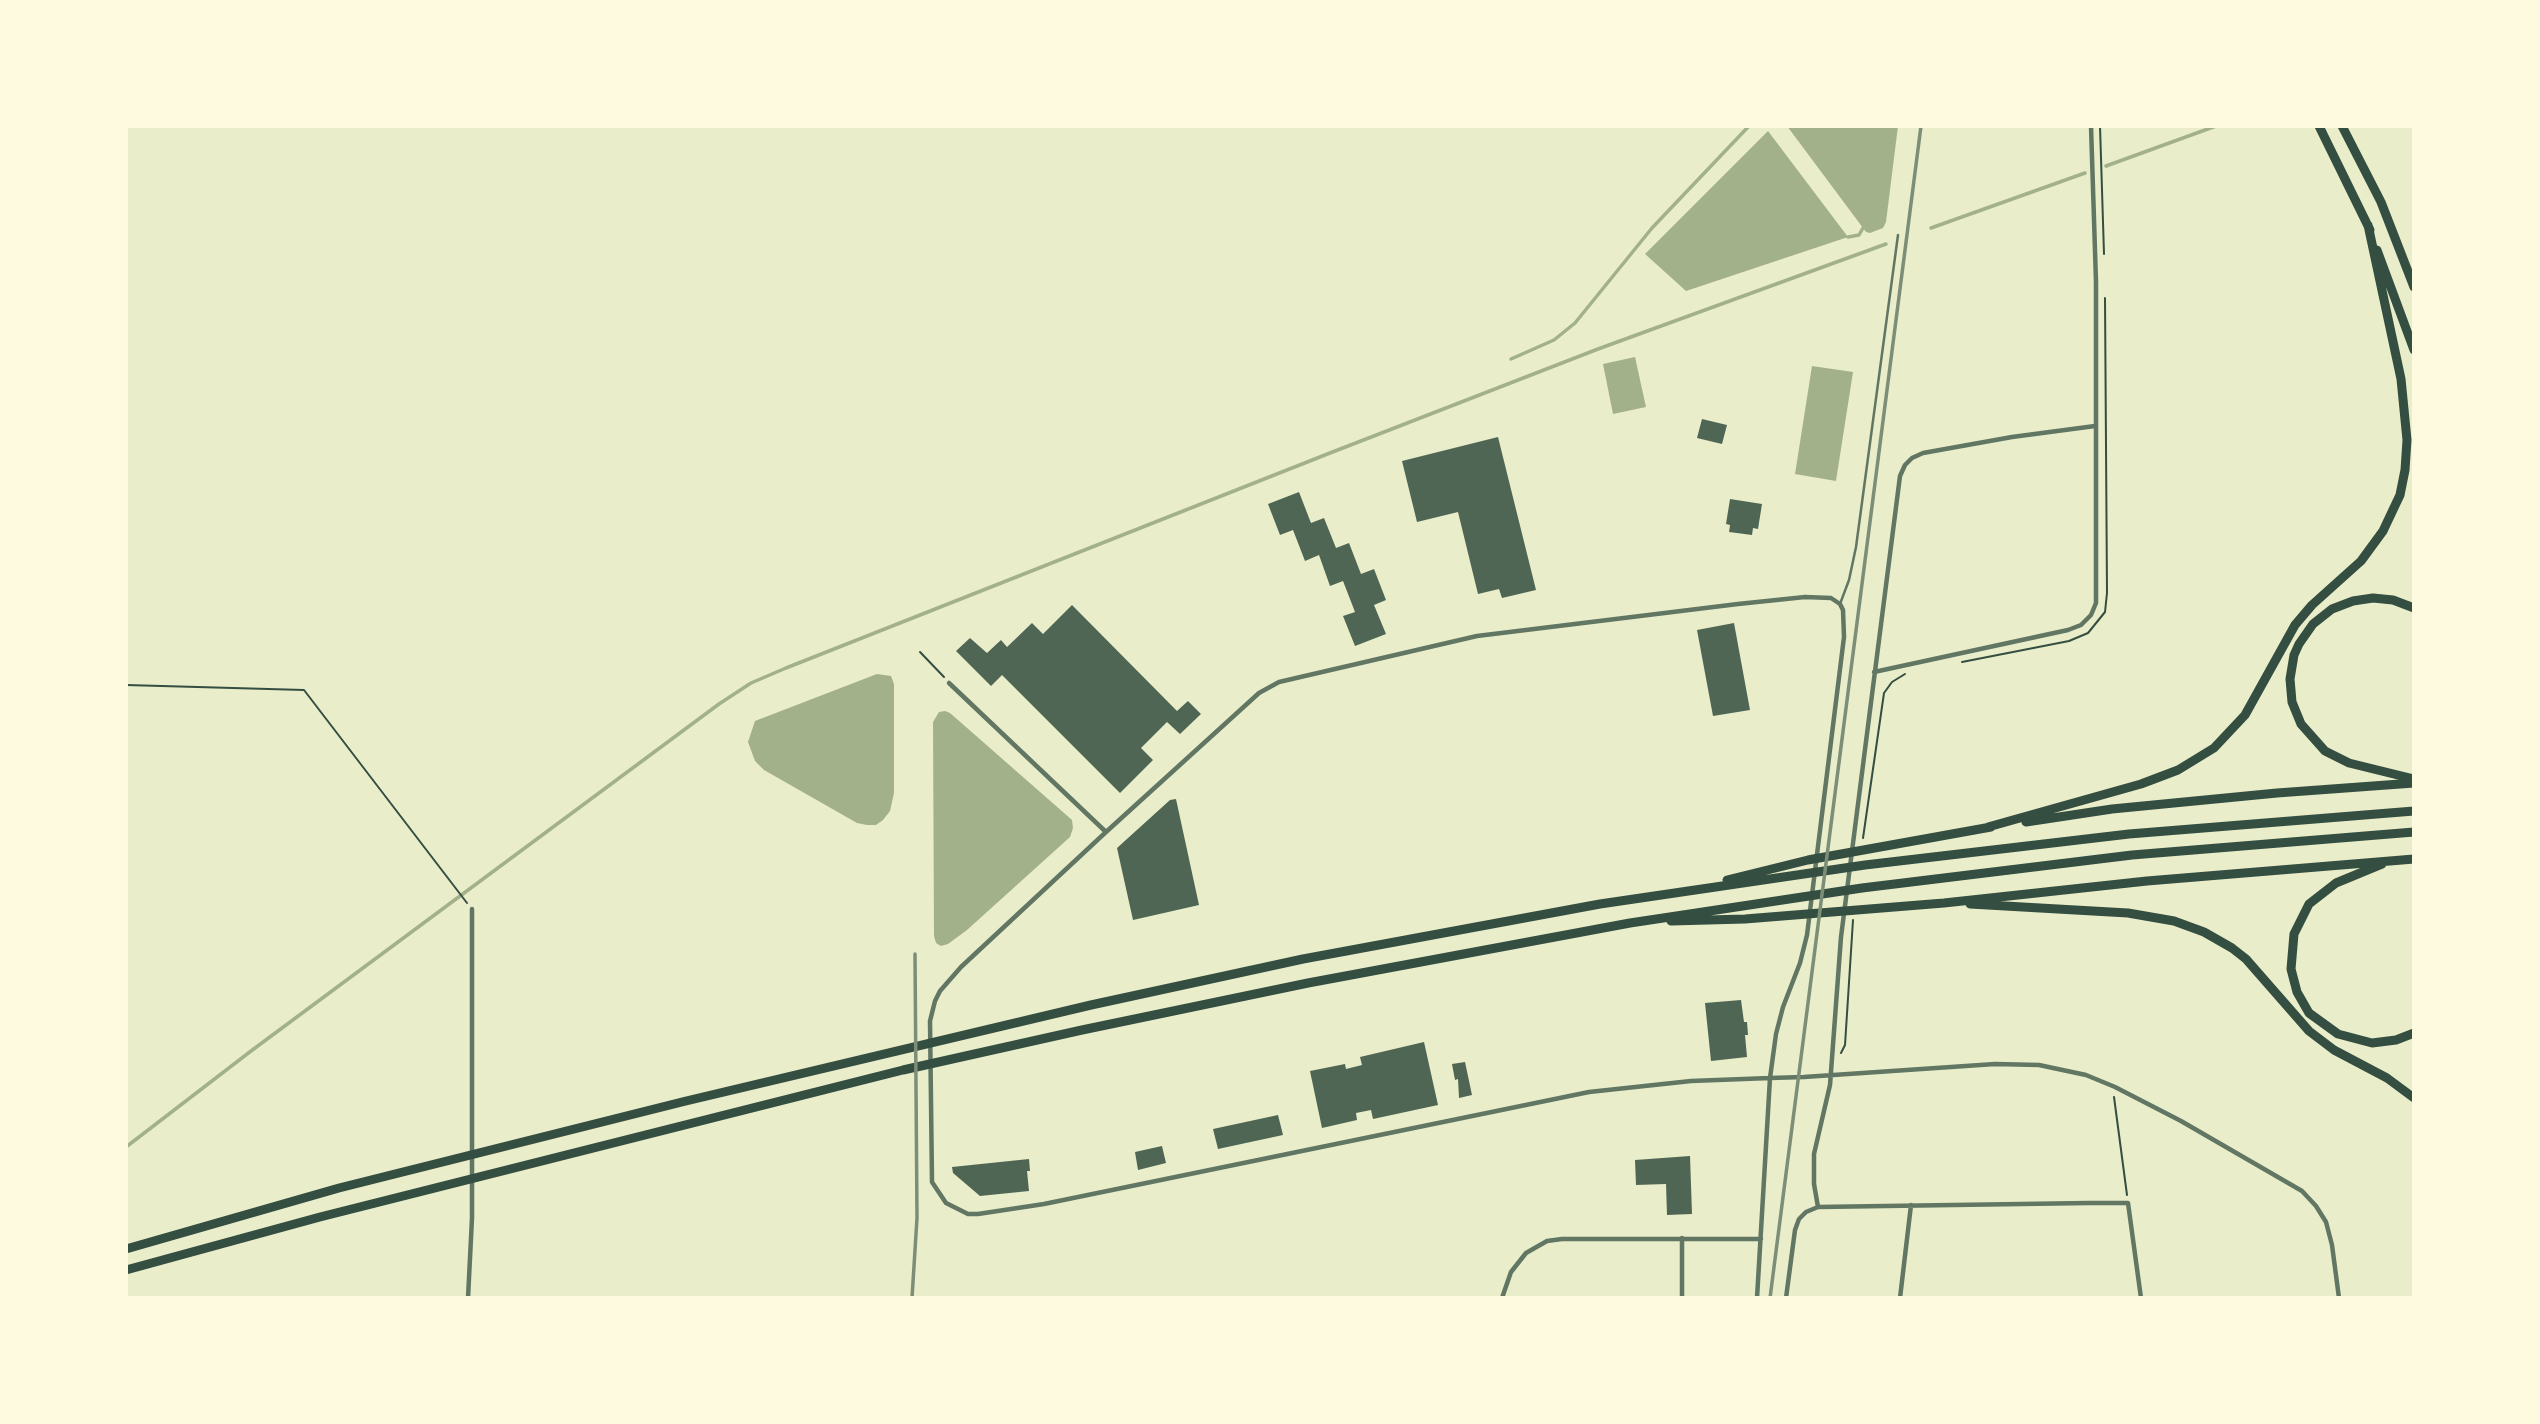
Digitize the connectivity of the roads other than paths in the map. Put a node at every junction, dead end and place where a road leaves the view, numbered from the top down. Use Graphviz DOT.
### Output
graph roads {
  1 [pos="2091,126"];
  2 [pos="2319,126"];
  3 [pos="2342,126"];
  4 [pos="2368,225"];
  5 [pos="1898,235"];
  6 [pos="2414,288"];
  7 [pos="2414,350"];
  8 [pos="2095,426"];
  9 [pos="1840,604"];
  10 [pos="2414,608"];
  11 [pos="1874,671"];
  12 [pos="949,683"];
  13 [pos="2414,781"];
  14 [pos="2414,811"];
  15 [pos="1988,827"];
  16 [pos="1106,832"];
  17 [pos="2414,832"];
  18 [pos="2414,859"];
  19 [pos="2389,861"];
  20 [pos="1692,889"];
  21 [pos="1944,903"];
  22 [pos="472,909"];
  23 [pos="1630,923"];
  24 [pos="2414,1033"];
  25 [pos="1831,1074"];
  26 [pos="1770,1078"];
  27 [pos="2414,1098"];
  28 [pos="1911,1205"];
  29 [pos="1818,1207"];
  30 [pos="1682,1238"];
  31 [pos="1761,1239"];
  32 [pos="126,1249"];
  33 [pos="126,1270"];
  34 [pos="468,1298"];
  35 [pos="1502,1298"];
  36 [pos="1682,1298"];
  37 [pos="1757,1298"];
  38 [pos="1786,1298"];
  39 [pos="1900,1298"];
  40 [pos="2141,1298"];
  41 [pos="2339,1298"];
  1 -- 8 [label="street"];
  2 -- 4 [label="highway"];
  3 -- 6 [label="highway"];
  4 -- 7 [label="highway"];
  4 -- 15 [label="highway"];
  5 -- 9 [label="lane"];
  8 -- 11 [label="street"];
  8 -- 11 [label="street"];
  9 -- 16 [label="street"];
  9 -- 26 [label="street"];
  10 -- 13 [label="highway"];
  11 -- 25 [label="street"];
  12 -- 16 [label="street"];
  13 -- 15 [label="highway"];
  14 -- 20 [label="highway"];
  15 -- 20 [label="highway"];
  16 -- 26 [label="street"];
  17 -- 23 [label="highway"];
  18 -- 19 [label="highway"];
  19 -- 21 [label="highway"];
  19 -- 24 [label="highway"];
  20 -- 32 [label="highway"];
  21 -- 23 [label="highway"];
  21 -- 27 [label="highway"];
  22 -- 34 [label="street"];
  23 -- 33 [label="highway"];
  25 -- 26 [label="street"];
  25 -- 29 [label="street"];
  25 -- 41 [label="street"];
  26 -- 31 [label="street"];
  28 -- 29 [label="street"];
  28 -- 39 [label="street"];
  28 -- 40 [label="street"];
  29 -- 38 [label="street"];
  30 -- 31 [label="street"];
  30 -- 35 [label="street"];
  30 -- 36 [label="street"];
  31 -- 37 [label="street"];
}
